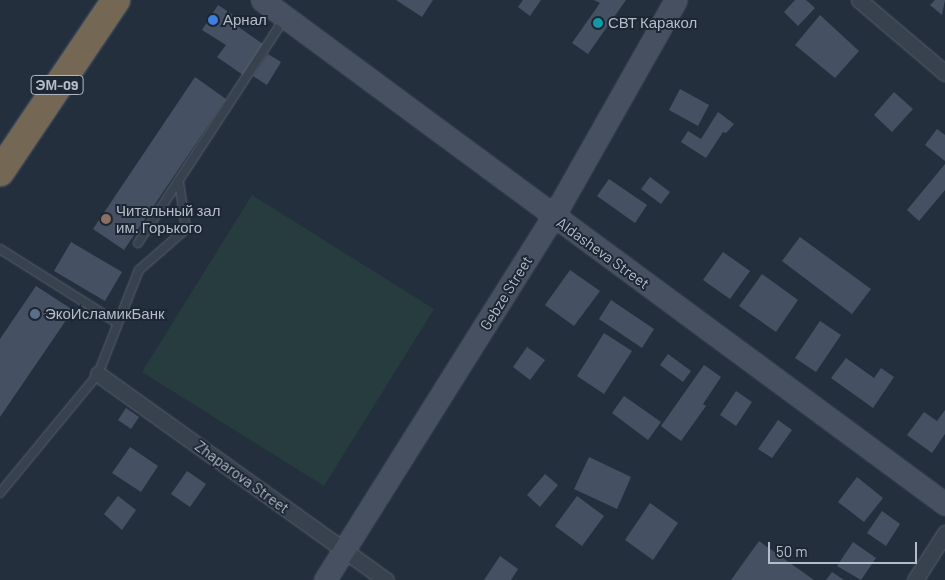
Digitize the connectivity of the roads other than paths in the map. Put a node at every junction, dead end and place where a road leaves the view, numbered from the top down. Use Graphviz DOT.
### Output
graph roads {
  1 [pos="116,0"];
  2 [pos="262,0"];
  3 [pos="676,0"];
  4 [pos="859,0"];
  5 [pos="285,18"];
  6 [pos="945,73"];
  7 [pos="0,172"];
  8 [pos="179,182"];
  9 [pos="554,217"];
  10 [pos="138,243"];
  11 [pos="0,249"];
  12 [pos="116,322"];
  13 [pos="98,374"];
  14 [pos="0,493"];
  15 [pos="945,504"];
  16 [pos="945,533"];
  17 [pos="344,550"];
  18 [pos="325,580"];
  19 [pos="386,580"];
  20 [pos="915,580"];
  1 -- 7 [label="highway, ЭМ-09"];
  2 -- 5 [label="street, Aldasheva Street"];
  3 -- 9 [label="street, Gebze Street"];
  4 -- 6 [label="street"];
  5 -- 8 [label="lane"];
  5 -- 9 [label="street, Aldasheva Street"];
  8 -- 10 [label="lane"];
  8 -- 12 [label="lane"];
  9 -- 15 [label="street, Aldasheva Street"];
  9 -- 17 [label="street, Gebze Street"];
  11 -- 12 [label="lane"];
  12 -- 13 [label="lane"];
  13 -- 14 [label="lane"];
  13 -- 17 [label="street, Zhaparova Street"];
  16 -- 20 [label="street"];
  17 -- 18 [label="street, Gebze Street"];
  17 -- 19 [label="street, Zhaparova Street"];
}
